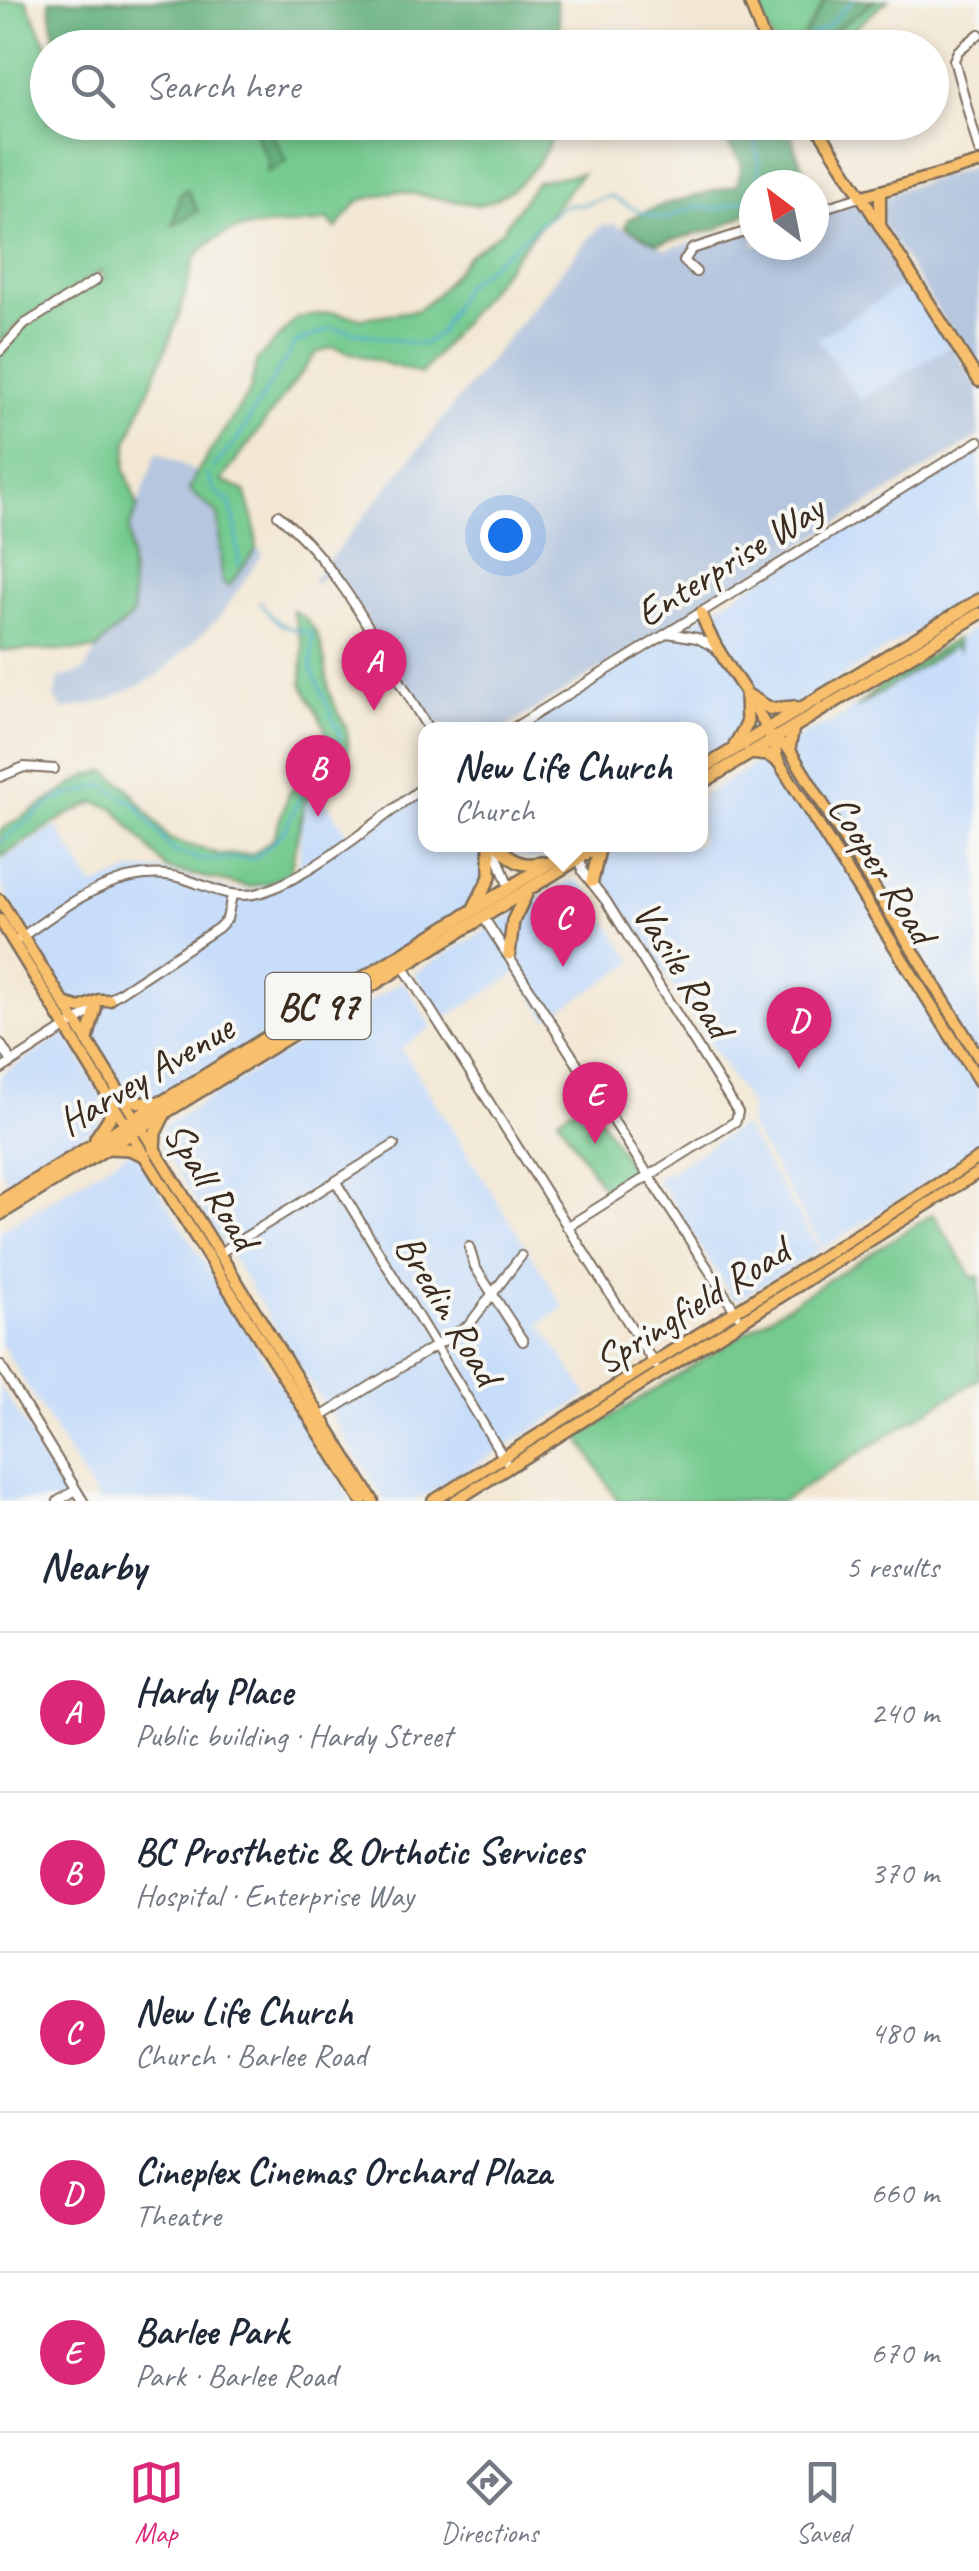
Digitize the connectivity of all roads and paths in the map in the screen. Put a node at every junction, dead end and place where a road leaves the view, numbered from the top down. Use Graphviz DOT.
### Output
graph roads {
  1 [pos="748,0"];
  2 [pos="760,30"];
  3 [pos="979,34"];
  4 [pos="825,140"];
  5 [pos="979,151"];
  6 [pos="979,163"];
  7 [pos="880,192"];
  8 [pos="860,197"];
  9 [pos="829,206"];
  10 [pos="880,226"];
  11 [pos="739,233"];
  12 [pos="696,272"];
  13 [pos="96,280"];
  14 [pos="0,351"];
  15 [pos="979,381"];
  16 [pos="979,441"];
  17 [pos="278,515"];
  18 [pos="979,600"];
  19 [pos="966,608"];
  20 [pos="702,613"];
  21 [pos="979,614"];
  22 [pos="960,625"];
  23 [pos="668,633"];
  24 [pos="717,648"];
  25 [pos="746,694"];
  26 [pos="812,702"];
  27 [pos="425,722"];
  28 [pos="523,722"];
  29 [pos="794,727"];
  30 [pos="770,734"];
  31 [pos="788,749"];
  32 [pos="729,752"];
  33 [pos="750,753"];
  34 [pos="778,761"];
  35 [pos="708,765"];
  36 [pos="54,769"];
  37 [pos="0,777"];
  38 [pos="708,779"];
  39 [pos="418,790"];
  40 [pos="493,852"];
  41 [pos="497,852"];
  42 [pos="503,852"];
  43 [pos="574,852"];
  44 [pos="578,852"];
  45 [pos="582,852"];
  46 [pos="599,852"];
  47 [pos="552,861"];
  48 [pos="592,881"];
  49 [pos="509,888"];
  50 [pos="527,891"];
  51 [pos="232,895"];
  52 [pos="0,900"];
  53 [pos="472,910"];
  54 [pos="490,914"];
  55 [pos="0,920"];
  56 [pos="18,939"];
  57 [pos="416,945"];
  58 [pos="510,954"];
  59 [pos="404,966"];
  60 [pos="108,1000"];
  61 [pos="62,1003"];
  62 [pos="96,1008"];
  63 [pos="69,1024"];
  64 [pos="86,1042"];
  65 [pos="0,1043"];
  66 [pos="979,1058"];
  67 [pos="12,1062"];
  68 [pos="0,1070"];
  69 [pos="979,1081"];
  70 [pos="113,1094"];
  71 [pos="164,1106"];
  72 [pos="133,1126"];
  73 [pos="93,1144"];
  74 [pos="394,1145"];
  75 [pos="108,1148"];
  76 [pos="149,1153"];
  77 [pos="979,1158"];
  78 [pos="979,1172"];
  79 [pos="648,1177"];
  80 [pos="336,1182"];
  81 [pos="0,1202"];
  82 [pos="0,1214"];
  83 [pos="566,1227"];
  84 [pos="469,1247"];
  85 [pos="522,1256"];
  86 [pos="214,1257"];
  87 [pos="493,1294"];
  88 [pos="738,1318"];
  89 [pos="523,1341"];
  90 [pos="437,1346"];
  91 [pos="1,1367"];
  92 [pos="657,1368"];
  93 [pos="316,1420"];
  94 [pos="507,1463"];
  95 [pos="76,1490"];
  96 [pos="58,1501"];
  97 [pos="84,1501"];
  98 [pos="362,1501"];
  99 [pos="373,1501"];
  100 [pos="433,1501"];
  101 [pos="455,1501"];
  1 -- 2 [label="main road"];
  3 -- 5 [label="street"];
  4 -- 8 [label="main road"];
  6 -- 7 [label="main road"];
  7 -- 8 [label="main road"];
  7 -- 10 [label="main road"];
  8 -- 9 [label="street"];
  8 -- 10 [label="main road"];
  10 -- 15 [label="main road"];
  11 -- 12 [label="street"];
  13 -- 14 [label="street"];
  16 -- 20 [label="street, Enterprise Way"];
  17 -- 27 [label="street"];
  18 -- 19 [label="highway"];
  19 -- 22 [label="highway"];
  19 -- 26 [label="highway"];
  20 -- 23 [label="street, Enterprise Way"];
  20 -- 24 [label="main road, Cooper Road"];
  21 -- 22 [label="highway"];
  22 -- 29 [label="highway"];
  23 -- 24 [label="street"];
  23 -- 28 [label="street, Enterprise Way"];
  24 -- 25 [label="main road, Cooper Road"];
  25 -- 26 [label="highway"];
  25 -- 30 [label="main road, Cooper Road"];
  25 -- 32 [label="highway"];
  26 -- 30 [label="highway"];
  29 -- 30 [label="highway"];
  29 -- 31 [label="highway"];
  30 -- 31 [label="main road, Cooper Road"];
  30 -- 32 [label="highway"];
  30 -- 33 [label="highway"];
  30 -- 34 [label="main road, Cooper Road"];
  31 -- 66 [label="main road, Cooper Road"];
  32 -- 35 [label="highway"];
  33 -- 34 [label="highway"];
  33 -- 38 [label="highway"];
  34 -- 69 [label="main road, Cooper Road"];
  36 -- 37 [label="street"];
  39 -- 51 [label="street"];
  40 -- 53 [label="highway"];
  41 -- 49 [label="street"];
  42 -- 47 [label="highway"];
  43 -- 47 [label="highway, Harvey Avenue / BC 97"];
  44 -- 50 [label="highway, Harvey Avenue / BC 97"];
  45 -- 48 [label="street, Vasile Road"];
  46 -- 48 [label="highway"];
  47 -- 49 [label="highway, Harvey Avenue / BC 97"];
  48 -- 79 [label="street, Vasile Road"];
  49 -- 53 [label="highway, Harvey Avenue / BC 97"];
  49 -- 54 [label="highway"];
  50 -- 54 [label="highway, Harvey Avenue / BC 97"];
  50 -- 58 [label="highway"];
  51 -- 56 [label="street"];
  51 -- 60 [label="street"];
  52 -- 56 [label="main road, Spall Road"];
  53 -- 57 [label="highway, Harvey Avenue / BC 97"];
  54 -- 58 [label="street"];
  54 -- 59 [label="highway, Harvey Avenue / BC 97"];
  55 -- 56 [label="main road, Spall Road"];
  56 -- 61 [label="main road, Spall Road"];
  56 -- 63 [label="main road, Spall Road"];
  57 -- 59 [label="highway"];
  57 -- 71 [label="highway, Harvey Avenue / BC 97"];
  58 -- 79 [label="street"];
  59 -- 71 [label="highway, Harvey Avenue / BC 97"];
  59 -- 83 [label="street"];
  60 -- 61 [label="main road"];
  60 -- 62 [label="street"];
  61 -- 63 [label="main road, Spall Road"];
  62 -- 63 [label="street"];
  62 -- 64 [label="main road"];
  63 -- 64 [label="main road, Spall Road"];
  63 -- 67 [label="street"];
  63 -- 70 [label="main road, Spall Road"];
  64 -- 70 [label="main road, Spall Road"];
  65 -- 67 [label="street"];
  67 -- 68 [label="street"];
  70 -- 71 [label="highway"];
  70 -- 72 [label="main road, Spall Road"];
  70 -- 73 [label="highway"];
  71 -- 72 [label="highway, Harvey Avenue / BC 97"];
  71 -- 76 [label="highway"];
  72 -- 73 [label="highway, Harvey Avenue / BC 97"];
  72 -- 75 [label="highway, Harvey Avenue / BC 97"];
  72 -- 76 [label="main road, Spall Road"];
  73 -- 81 [label="highway, Harvey Avenue / BC 97"];
  74 -- 80 [label="street"];
  75 -- 76 [label="highway"];
  75 -- 82 [label="highway, Harvey Avenue / BC 97"];
  76 -- 86 [label="main road, Spall Road"];
  77 -- 88 [label="main road, Springfield Road"];
  78 -- 88 [label="main road, Springfield Road"];
  79 -- 83 [label="street"];
  79 -- 88 [label="street"];
  80 -- 86 [label="street"];
  80 -- 90 [label="street, Bredin Road"];
  83 -- 92 [label="street"];
  84 -- 87 [label="street"];
  85 -- 87 [label="street"];
  86 -- 93 [label="main road, Spall Road"];
  87 -- 89 [label="street"];
  87 -- 90 [label="street"];
  88 -- 92 [label="main road, Springfield Road"];
  90 -- 93 [label="street"];
  90 -- 94 [label="street, Bredin Road"];
  91 -- 95 [label="street"];
  92 -- 94 [label="main road, Springfield Road"];
  93 -- 98 [label="main road, Spall Road"];
  93 -- 99 [label="main road, Spall Road"];
  94 -- 100 [label="main road, Springfield Road"];
  94 -- 101 [label="main road, Springfield Road"];
  95 -- 96 [label="street"];
  95 -- 97 [label="street"];
}
